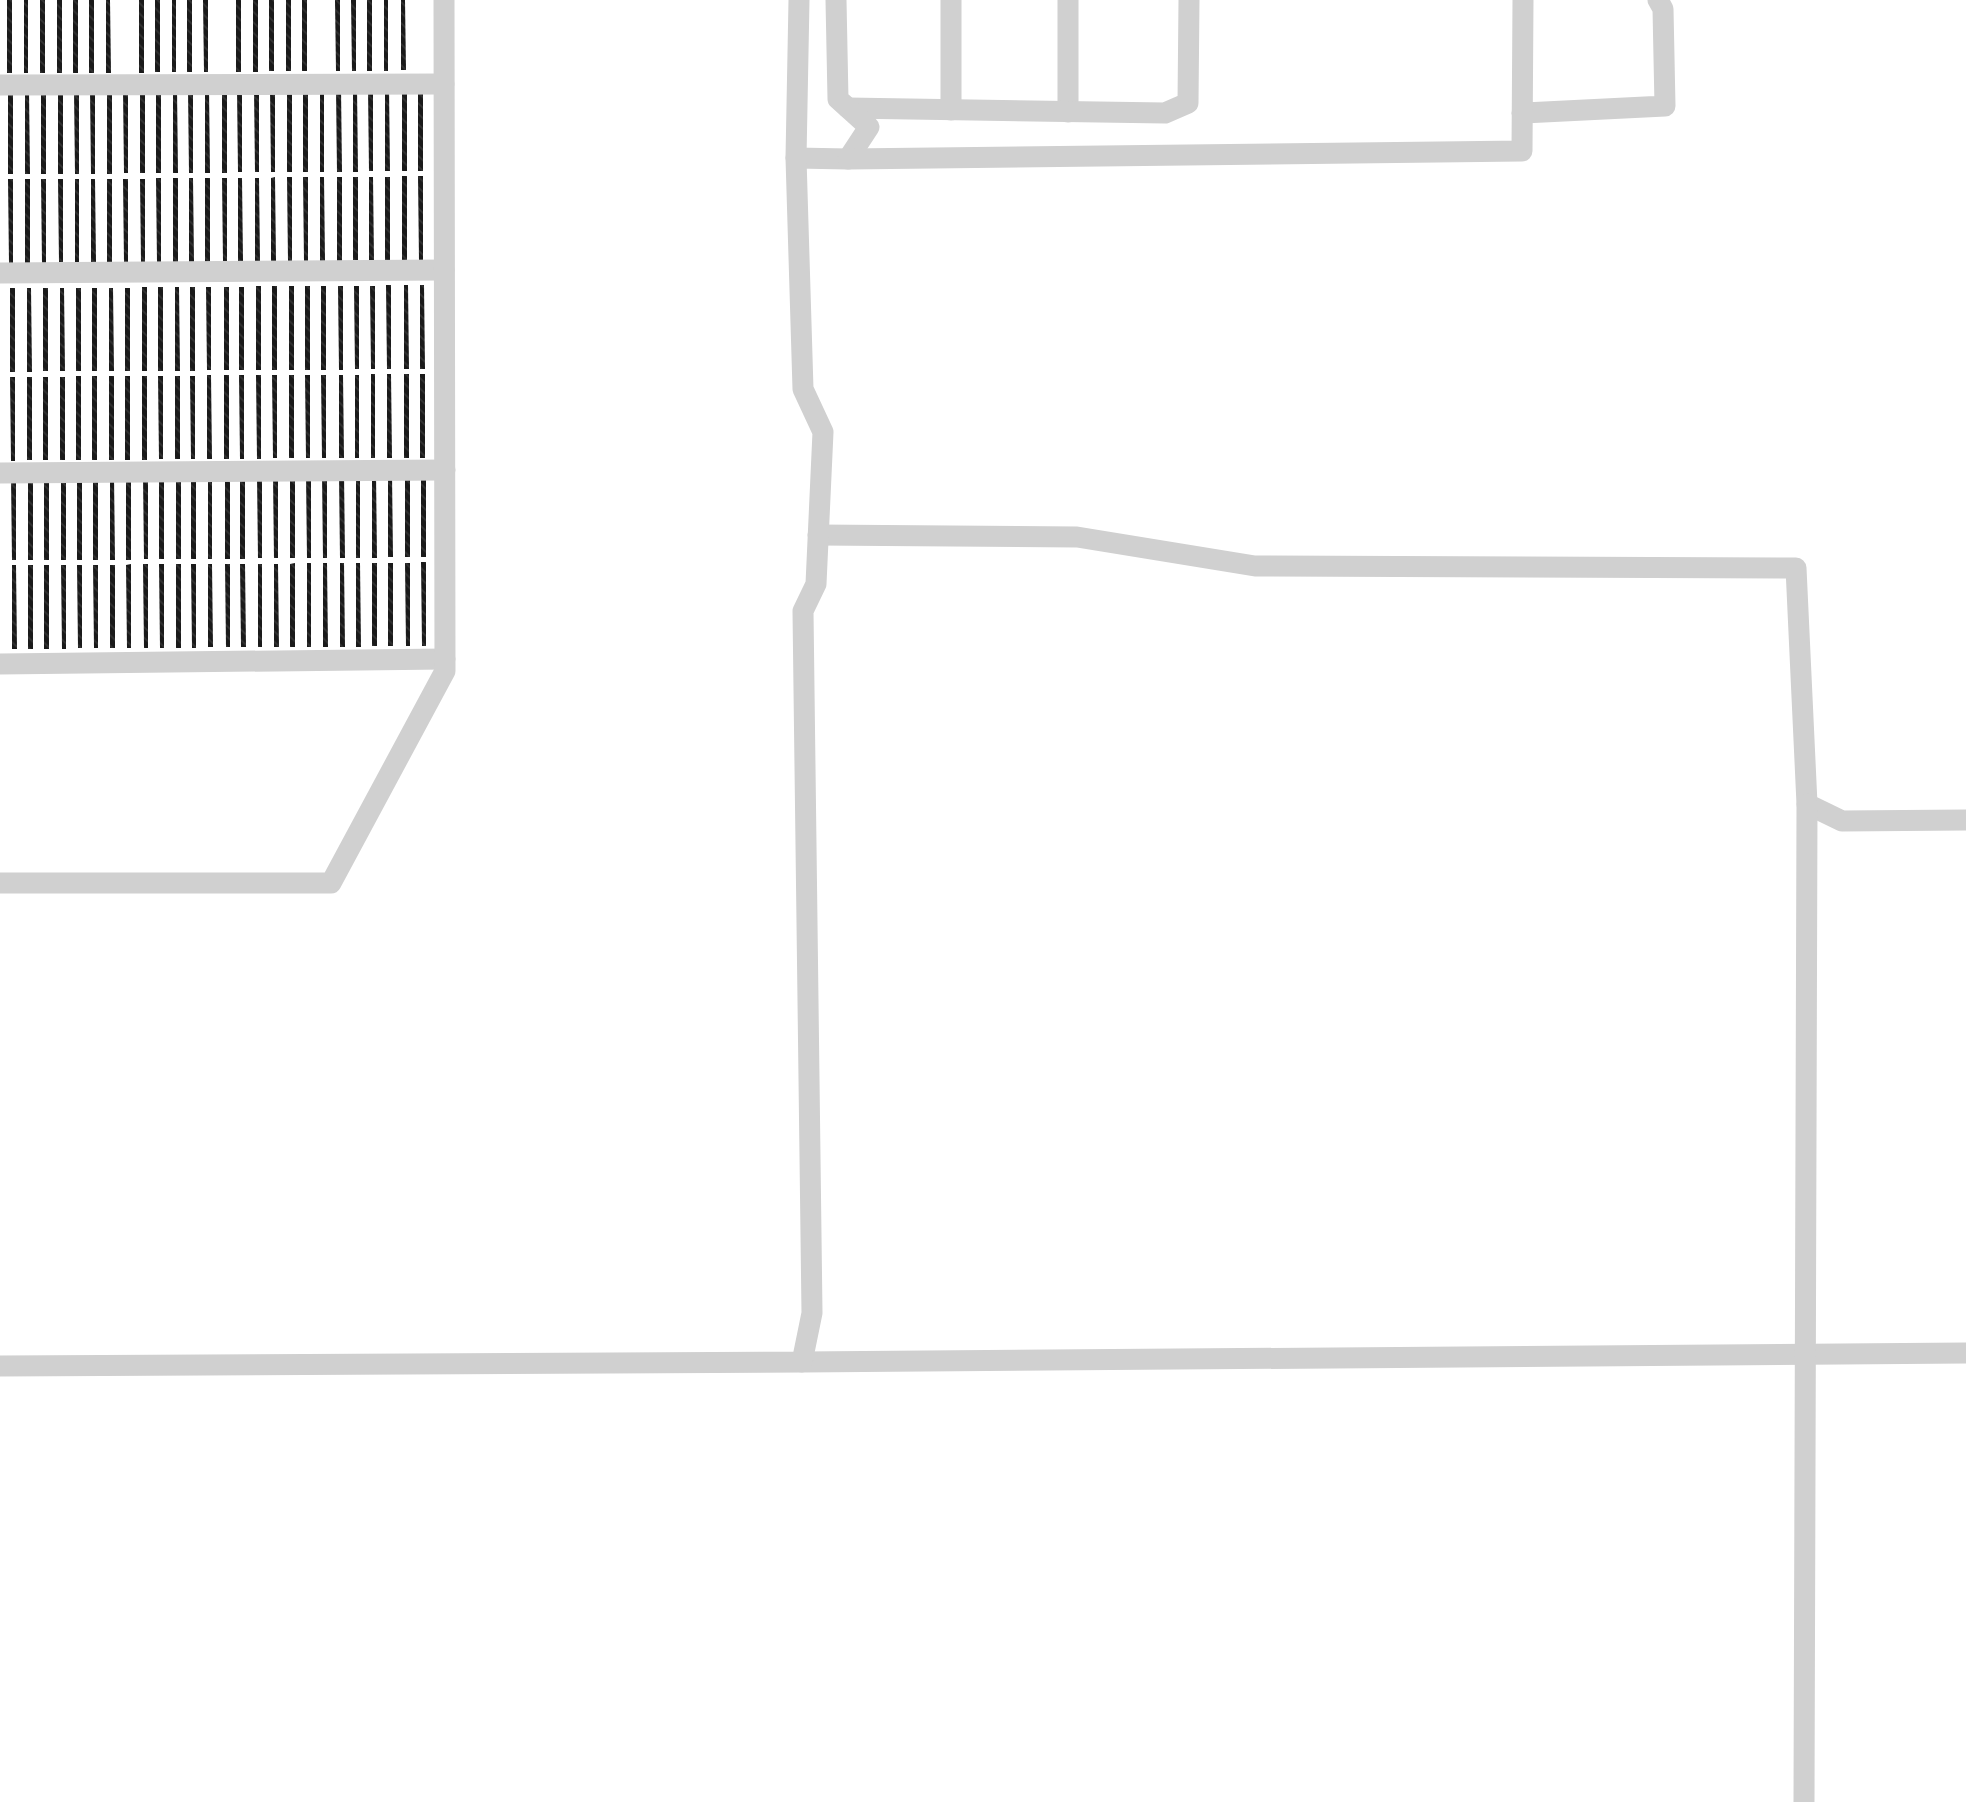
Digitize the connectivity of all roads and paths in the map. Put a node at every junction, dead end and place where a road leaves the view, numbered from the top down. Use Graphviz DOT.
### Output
graph roads {
  1 [pos="444,0"];
  2 [pos="799,0"];
  3 [pos="836,0"];
  4 [pos="951,0"];
  5 [pos="1068,0"];
  6 [pos="1189,0"];
  7 [pos="1523,0"];
  8 [pos="1658,0"];
  9 [pos="444,84"];
  10 [pos="0,85"];
  11 [pos="848,108"];
  12 [pos="951,110"];
  13 [pos="1068,112"];
  14 [pos="1522,113"];
  15 [pos="796,158"];
  16 [pos="848,159"];
  17 [pos="444,270"];
  18 [pos="0,273"];
  19 [pos="445,470"];
  20 [pos="0,473"];
  21 [pos="818,535"];
  22 [pos="445,659"];
  23 [pos="0,664"];
  24 [pos="1807,804"];
  25 [pos="1966,820"];
  26 [pos="0,883"];
  27 [pos="1966,1353"];
  28 [pos="1805,1354"];
  29 [pos="802,1362"];
  30 [pos="0,1366"];
  31 [pos="1804,1802"];
  1 -- 9 [label="lane"];
  2 -- 15 [label="lane"];
  3 -- 11 [label="lane"];
  4 -- 12 [label="lane"];
  5 -- 13 [label="lane"];
  6 -- 13 [label="lane"];
  7 -- 14 [label="lane"];
  8 -- 14 [label="lane"];
  9 -- 10 [label="lane"];
  9 -- 17 [label="lane"];
  11 -- 12 [label="lane"];
  11 -- 16 [label="lane"];
  12 -- 13 [label="lane"];
  14 -- 16 [label="lane"];
  15 -- 16 [label="lane"];
  15 -- 21 [label="lane"];
  17 -- 18 [label="lane"];
  17 -- 19 [label="lane"];
  19 -- 20 [label="lane"];
  19 -- 22 [label="lane"];
  21 -- 24 [label="lane"];
  21 -- 29 [label="lane"];
  22 -- 23 [label="lane"];
  22 -- 26 [label="lane"];
  24 -- 25 [label="lane"];
  24 -- 28 [label="lane"];
  27 -- 28 [label="lane"];
  28 -- 29 [label="lane"];
  28 -- 31 [label="lane"];
  29 -- 30 [label="lane"];
}
